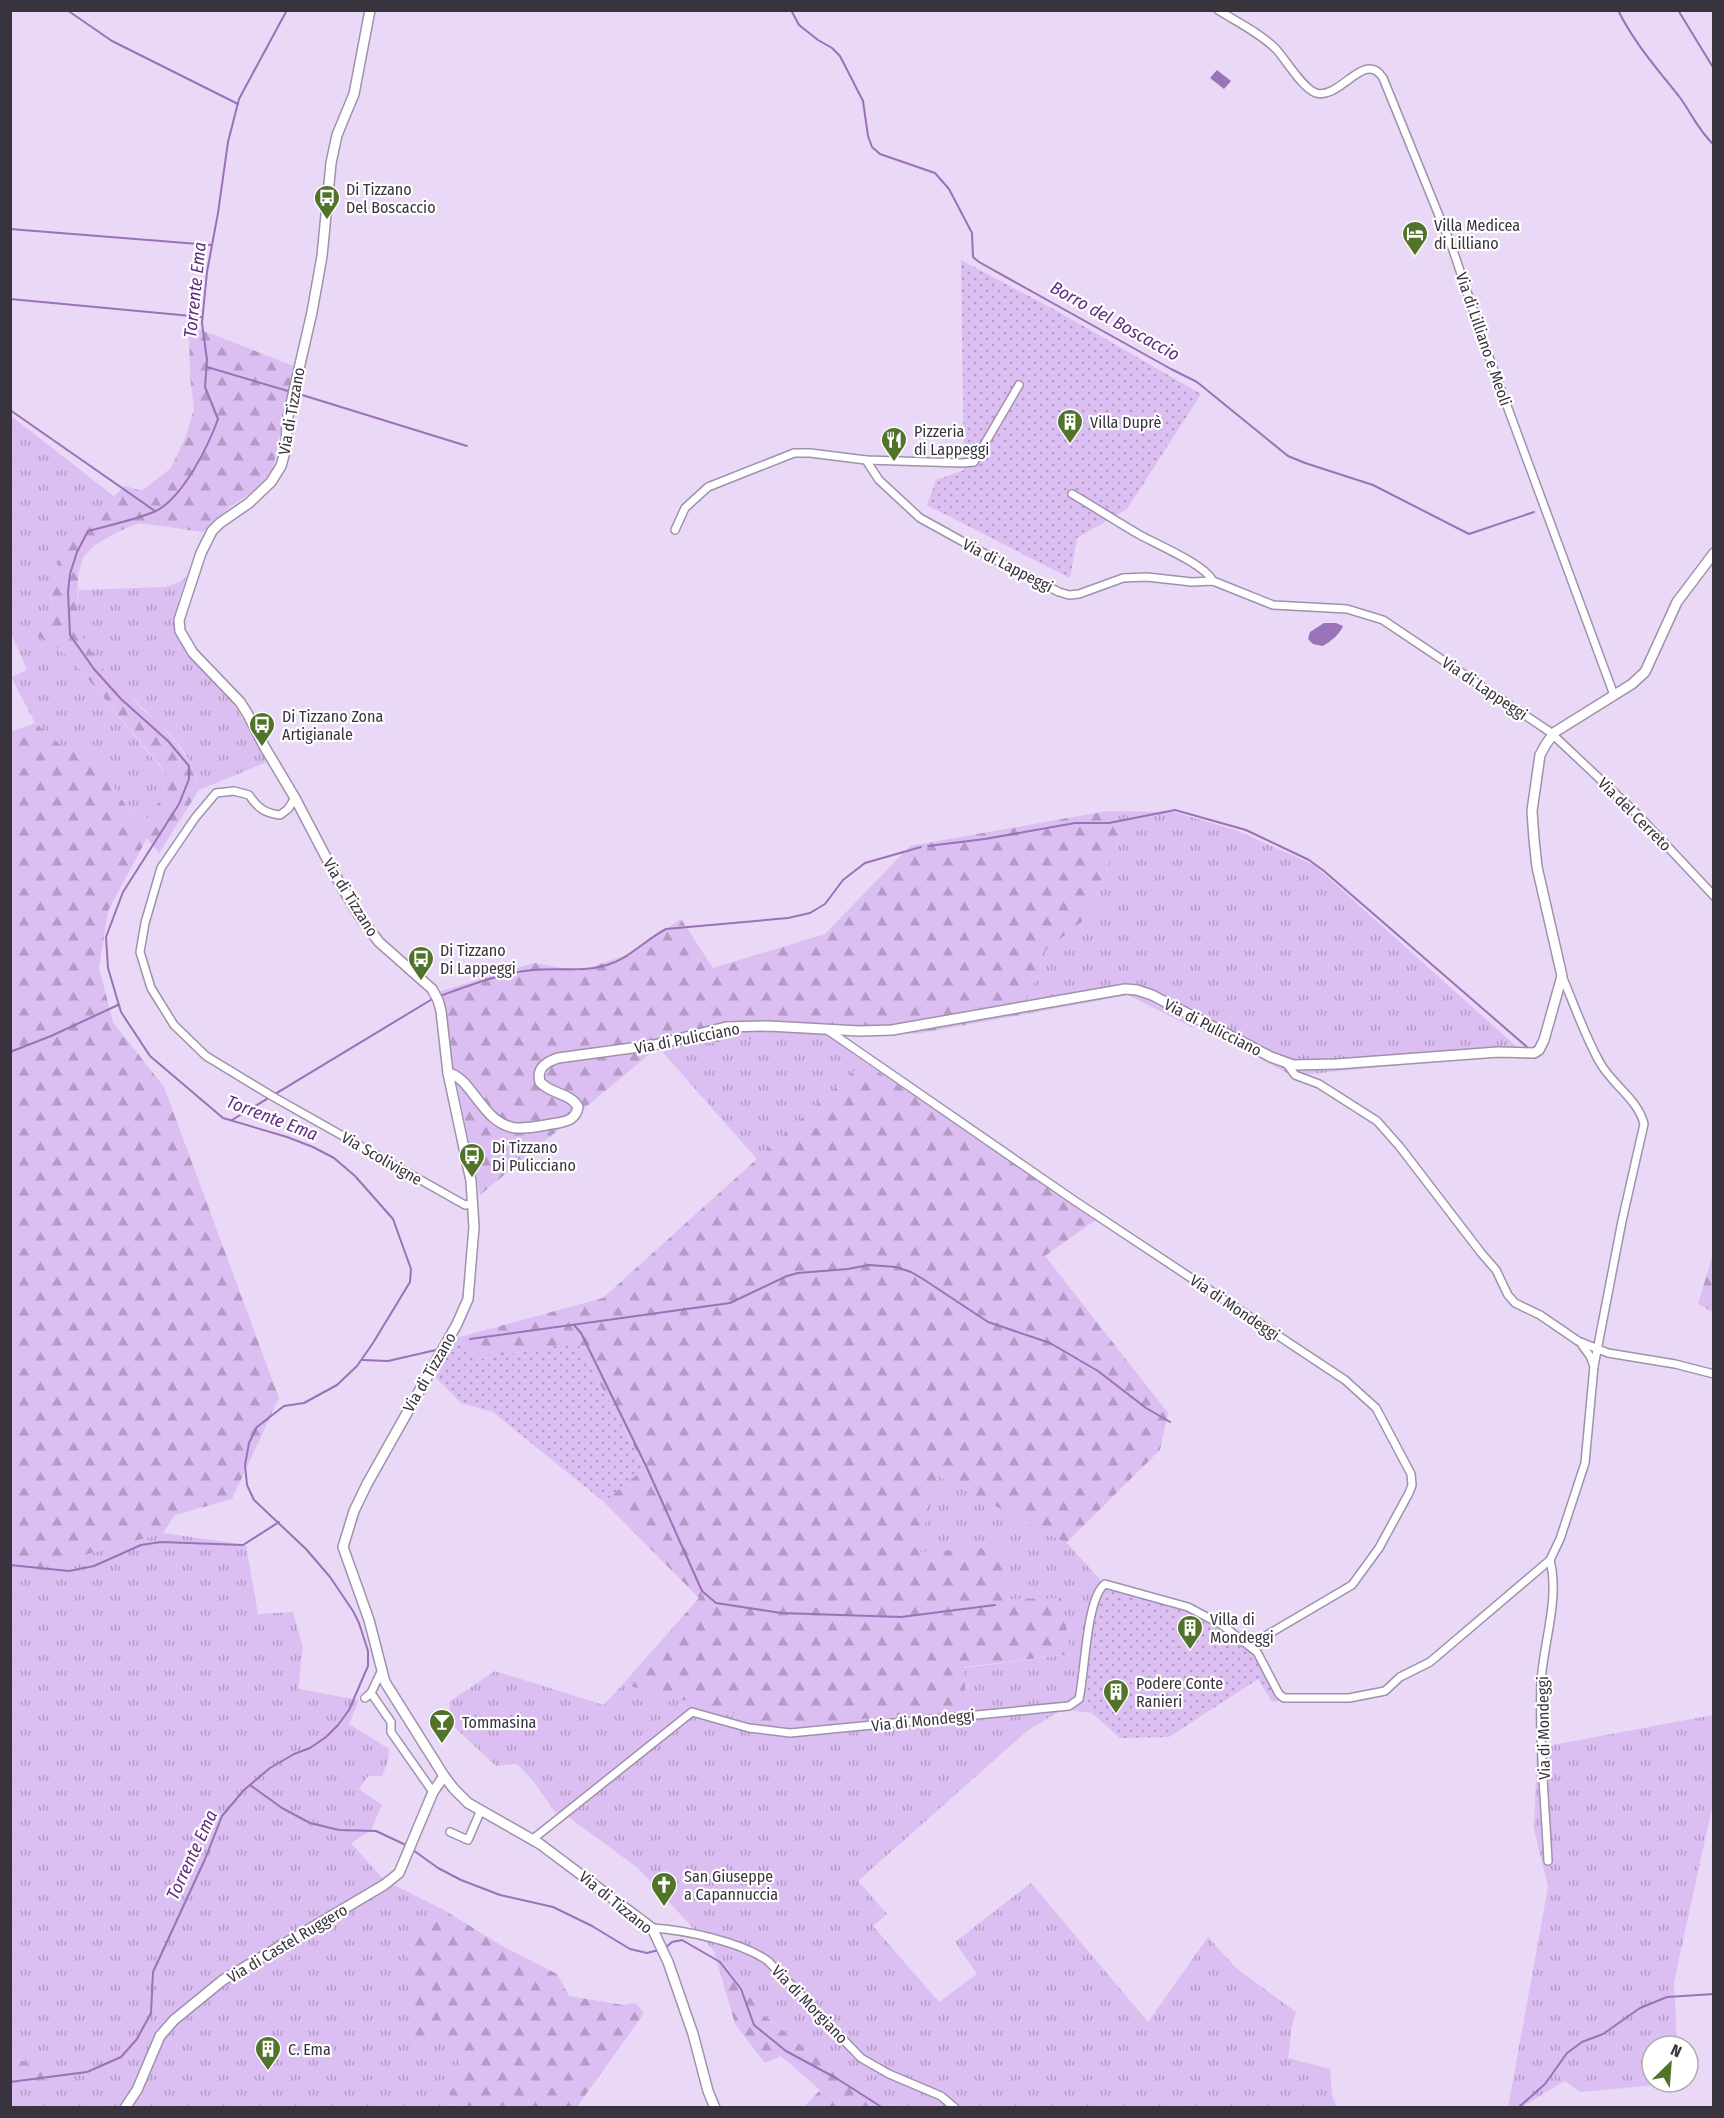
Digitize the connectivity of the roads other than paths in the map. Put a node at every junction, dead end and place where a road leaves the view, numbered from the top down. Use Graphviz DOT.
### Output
graph roads {
  1 [pos="370,10"];
  2 [pos="1218,10"];
  3 [pos="1019,385"];
  4 [pos="866,460"];
  5 [pos="1072,494"];
  6 [pos="675,530"];
  7 [pos="1713,553"];
  8 [pos="1214,581"];
  9 [pos="1614,695"];
  10 [pos="1553,735"];
  11 [pos="295,798"];
  12 [pos="1713,896"];
  13 [pos="1562,976"];
  14 [pos="826,1029"];
  15 [pos="1287,1064"];
  16 [pos="447,1073"];
  17 [pos="472,1204"];
  18 [pos="1600,1336"];
  19 [pos="1578,1341"];
  20 [pos="1597,1350"];
  21 [pos="1617,1355"];
  22 [pos="1594,1366"];
  23 [pos="1713,1374"];
  24 [pos="1550,1560"];
  25 [pos="1250,1645"];
  26 [pos="381,1672"];
  27 [pos="444,1776"];
  28 [pos="433,1792"];
  29 [pos="481,1810"];
  30 [pos="450,1832"];
  31 [pos="533,1839"];
  32 [pos="1548,1861"];
  33 [pos="652,1928"];
  34 [pos="125,2108"];
  35 [pos="715,2108"];
  36 [pos="955,2108"];
  1 -- 11 [label="main road, Via di Tizzano"];
  2 -- 9 [label="street, Via di Lilliano e Meoli"];
  3 -- 4 [label="street"];
  4 -- 6 [label="street"];
  4 -- 8 [label="street, Via di Lappeggi"];
  5 -- 8 [label="street, Via di Lappeggi"];
  7 -- 9 [label="main road, Via di Pulicciano"];
  8 -- 10 [label="street, Via di Lappeggi"];
  9 -- 10 [label="main road, Via di Pulicciano"];
  10 -- 12 [label="street, Via del Cerreto"];
  10 -- 13 [label="main road, Via di Pulicciano"];
  11 -- 16 [label="main road, Via di Tizzano"];
  11 -- 17 [label="street, Via Scolivigne"];
  13 -- 15 [label="main road, Via di Pulicciano"];
  13 -- 18 [label="street, Via di Mondeggi"];
  14 -- 15 [label="main road, Via di Pulicciano"];
  14 -- 16 [label="main road, Via di Pulicciano"];
  14 -- 25 [label="street, Via di Mondeggi"];
  15 -- 19 [label="street"];
  16 -- 17 [label="main road, Via di Tizzano"];
  17 -- 26 [label="main road, Via di Tizzano"];
  18 -- 20 [label="street, Via di Mondeggi"];
  18 -- 21 [label="street"];
  19 -- 20 [label="street"];
  19 -- 22 [label="street"];
  20 -- 21 [label="street"];
  20 -- 22 [label="street, Via di Mondeggi"];
  21 -- 23 [label="street"];
  22 -- 24 [label="street, Via di Mondeggi"];
  24 -- 25 [label="street, Via di Mondeggi"];
  24 -- 32 [label="street, Via di Mondeggi"];
  25 -- 31 [label="street, Via di Mondeggi"];
  26 -- 27 [label="main road, Via di Tizzano"];
  26 -- 28 [label="street"];
  27 -- 28 [label="main road, Via di Castel Ruggero"];
  27 -- 29 [label="main road, Via di Tizzano"];
  28 -- 34 [label="main road, Via di Castel Ruggero"];
  29 -- 30 [label="street"];
  29 -- 31 [label="main road, Via di Tizzano"];
  31 -- 33 [label="main road, Via di Tizzano"];
  33 -- 35 [label="main road, Via di Tizzano"];
  33 -- 36 [label="street, Via di Morgiano"];
}
